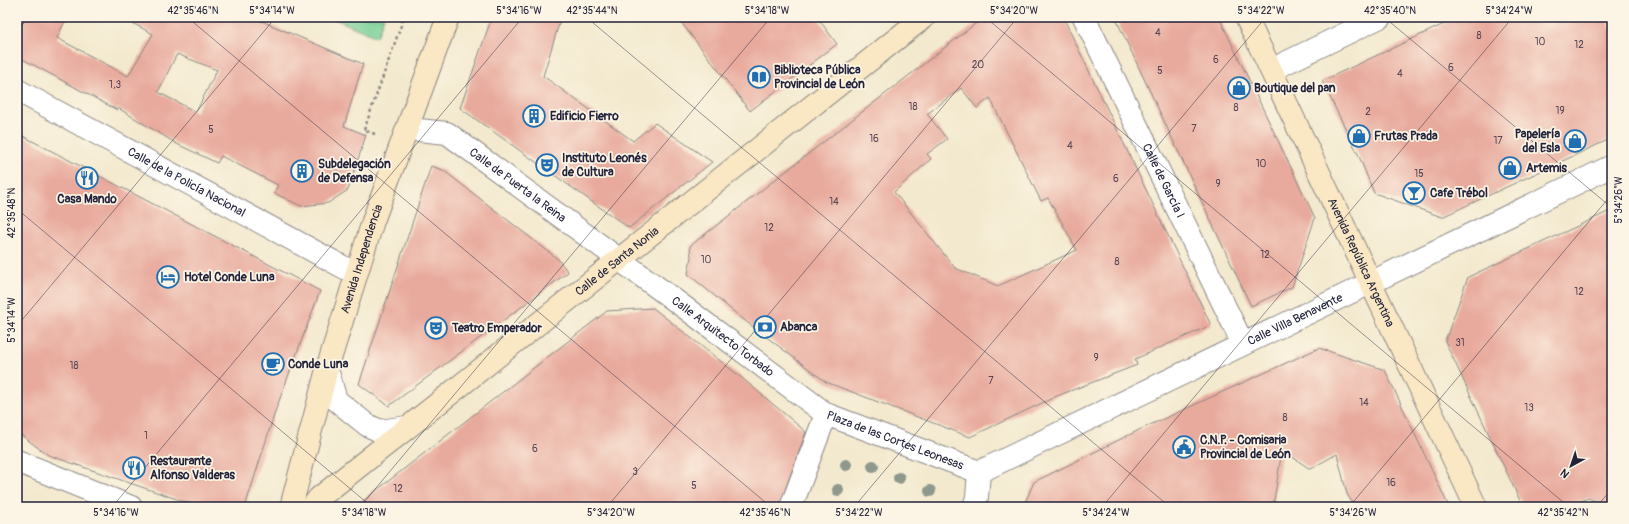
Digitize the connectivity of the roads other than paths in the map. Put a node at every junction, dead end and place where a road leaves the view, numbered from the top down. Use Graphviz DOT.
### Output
graph roads {
  1 [pos="448,17"];
  2 [pos="924,17"];
  3 [pos="1084,17"];
  4 [pos="1246,17"];
  5 [pos="1380,17"];
  6 [pos="1271,70"];
  7 [pos="17,90"];
  8 [pos="409,129"];
  9 [pos="1612,166"];
  10 [pos="620,260"];
  11 [pos="356,274"];
  12 [pos="1370,283"];
  13 [pos="1243,344"];
  14 [pos="328,369"];
  15 [pos="826,414"];
  16 [pos="407,427"];
  17 [pos="17,461"];
  18 [pos="979,472"];
  19 [pos="131,507"];
  20 [pos="291,507"];
  21 [pos="312,507"];
  22 [pos="791,507"];
  23 [pos="974,507"];
  24 [pos="1476,507"];
  1 -- 8 [label="main road, Avenida Independencia"];
  2 -- 10 [label="main road, Calle de Santa Nonia"];
  3 -- 13 [label="street, Calle de García I"];
  4 -- 6 [label="main road, Avenida República Argentina"];
  5 -- 6 [label="street"];
  6 -- 12 [label="main road, Avenida República Argentina"];
  7 -- 11 [label="street, Calle de la Policía Nacional"];
  8 -- 10 [label="street, Calle de Puerta la Reina"];
  8 -- 11 [label="main road, Avenida Independencia"];
  9 -- 12 [label="street, Calle Villa Benavente"];
  10 -- 15 [label="street, Calle Arquitecto Torbado"];
  10 -- 16 [label="main road, Calle de Santa Nonia"];
  11 -- 14 [label="main road, Avenida Independencia"];
  12 -- 13 [label="street, Calle Villa Benavente"];
  12 -- 24 [label="main road, Avenida República Argentina"];
  13 -- 18 [label="street, Calle Villa Benavente"];
  14 -- 16 [label="street"];
  14 -- 20 [label="main road, Avenida Independencia"];
  15 -- 18 [label="street, Plaza de las Cortes Leonesas"];
  15 -- 22 [label="street, Plaza de las Cortes Leonesas"];
  16 -- 21 [label="main road, Calle de Santa Nonia"];
  17 -- 19 [label="street"];
  18 -- 23 [label="street, Plaza de las Cortes Leonesas"];
}
